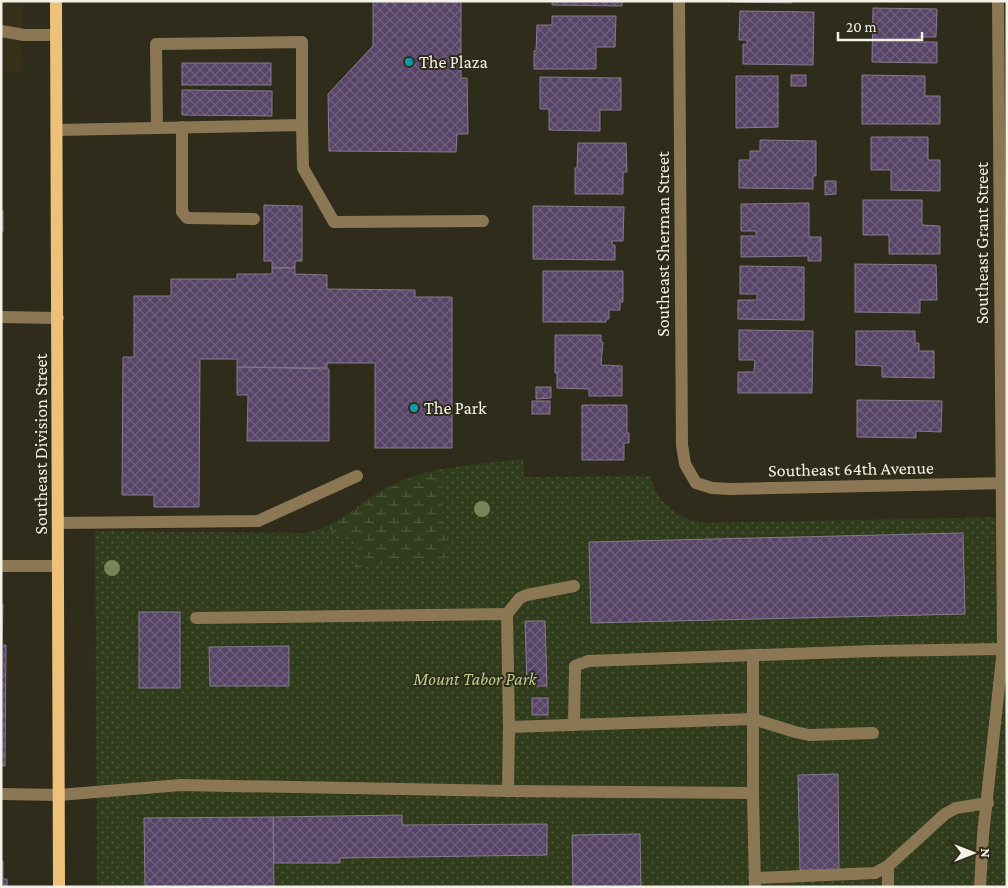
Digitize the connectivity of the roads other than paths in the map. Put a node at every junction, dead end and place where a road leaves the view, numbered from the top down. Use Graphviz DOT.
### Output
graph roads {
  1 [pos="56,1"];
  2 [pos="679,1"];
  3 [pos="998,1"];
  4 [pos="1,31"];
  5 [pos="56,35"];
  6 [pos="302,126"];
  7 [pos="182,127"];
  8 [pos="157,128"];
  9 [pos="57,130"];
  10 [pos="254,219"];
  11 [pos="483,221"];
  12 [pos="1,317"];
  13 [pos="58,318"];
  14 [pos="357,476"];
  15 [pos="696,483"];
  16 [pos="1004,484"];
  17 [pos="58,524"];
  18 [pos="1,566"];
  19 [pos="58,566"];
  20 [pos="574,586"];
  21 [pos="507,614"];
  22 [pos="196,618"];
  23 [pos="1003,649"];
  24 [pos="753,655"];
  25 [pos="753,719"];
  26 [pos="574,724"];
  27 [pos="509,727"];
  28 [pos="873,733"];
  29 [pos="508,791"];
  30 [pos="753,793"];
  31 [pos="1,794"];
  32 [pos="59,795"];
  33 [pos="988,803"];
  34 [pos="888,866"];
  35 [pos="756,882"];
  36 [pos="59,887"];
  37 [pos="888,887"];
  38 [pos="980,887"];
  1 -- 5 [label="main road, Southeast Division Street"];
  2 -- 15 [label="street, Southeast Sherman Street"];
  3 -- 16 [label="street, Southeast Grant Street"];
  4 -- 5 [label="street"];
  5 -- 9 [label="main road, Southeast Division Street"];
  6 -- 7 [label="street"];
  6 -- 8 [label="street"];
  6 -- 11 [label="street"];
  7 -- 8 [label="street"];
  7 -- 10 [label="street"];
  8 -- 9 [label="street"];
  9 -- 13 [label="main road, Southeast Division Street"];
  12 -- 13 [label="street"];
  13 -- 17 [label="main road, Southeast Division Street"];
  14 -- 17 [label="street"];
  15 -- 16 [label="street, Southeast 64th Avenue"];
  16 -- 23 [label="street, Southeast Grant Street"];
  17 -- 19 [label="main road, Southeast Division Street"];
  18 -- 19 [label="street"];
  19 -- 32 [label="main road, Southeast Division Street"];
  20 -- 21 [label="street"];
  21 -- 22 [label="street"];
  21 -- 27 [label="street"];
  23 -- 24 [label="street"];
  23 -- 33 [label="street, Southeast Grant Street"];
  24 -- 25 [label="street"];
  24 -- 26 [label="street"];
  25 -- 26 [label="street"];
  25 -- 28 [label="street"];
  25 -- 30 [label="street"];
  26 -- 27 [label="street"];
  27 -- 29 [label="street"];
  29 -- 30 [label="street"];
  29 -- 32 [label="street"];
  30 -- 35 [label="street"];
  31 -- 32 [label="street"];
  32 -- 36 [label="main road, Southeast Division Street"];
  33 -- 34 [label="street"];
  33 -- 38 [label="street, Southeast Grant Street"];
  34 -- 35 [label="street"];
  34 -- 37 [label="street"];
}
